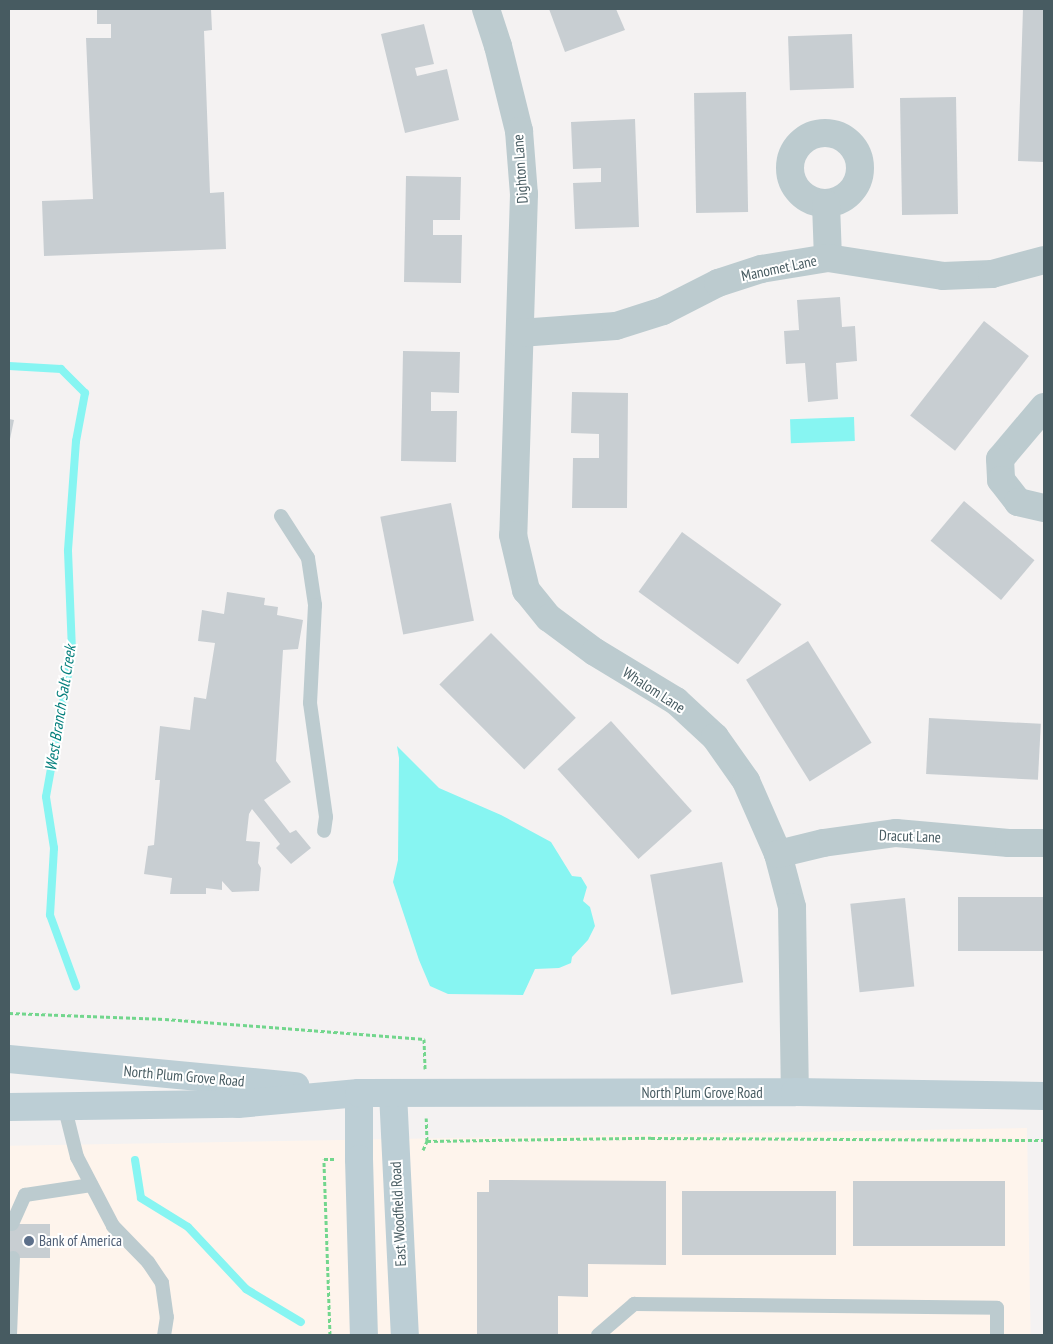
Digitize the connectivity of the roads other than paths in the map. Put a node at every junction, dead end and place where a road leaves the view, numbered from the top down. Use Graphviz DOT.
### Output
graph roads {
  1 [pos="486,9"];
  2 [pos="826,204"];
  3 [pos="828,258"];
  4 [pos="1044,260"];
  5 [pos="520,334"];
  6 [pos="1044,407"];
  7 [pos="1044,508"];
  8 [pos="281,516"];
  9 [pos="324,831"];
  10 [pos="1044,843"];
  11 [pos="778,854"];
  12 [pos="9,1059"];
  13 [pos="795,1092"];
  14 [pos="360,1093"];
  15 [pos="394,1093"];
  16 [pos="1044,1096"];
  17 [pos="64,1105"];
  18 [pos="9,1107"];
  19 [pos="91,1184"];
  20 [pos="12,1224"];
  21 [pos="13,1258"];
  22 [pos="10,1335"];
  23 [pos="164,1335"];
  24 [pos="364,1335"];
  25 [pos="405,1335"];
  26 [pos="598,1335"];
  27 [pos="997,1335"];
  1 -- 5 [label="street, Dighton Lane"];
  2 -- 3 [label="street"];
  3 -- 4 [label="street, Manomet Lane"];
  3 -- 5 [label="street, Manomet Lane"];
  5 -- 11 [label="street, Whalom Lane"];
  6 -- 7 [label="street"];
  8 -- 9 [label="lane"];
  10 -- 11 [label="street, Dracut Lane"];
  11 -- 13 [label="street, Whalom Lane"];
  12 -- 14 [label="street, North Plum Grove Road"];
  13 -- 15 [label="street, North Plum Grove Road"];
  13 -- 16 [label="street, North Plum Grove Road"];
  14 -- 15 [label="street, North Plum Grove Road"];
  14 -- 17 [label="street, North Plum Grove Road"];
  14 -- 24 [label="street"];
  15 -- 25 [label="street, East Woodfield Road"];
  17 -- 18 [label="street, North Plum Grove Road"];
  17 -- 19 [label="lane"];
  19 -- 20 [label="lane"];
  19 -- 23 [label="lane"];
  21 -- 22 [label="lane"];
  26 -- 27 [label="lane"];
}
